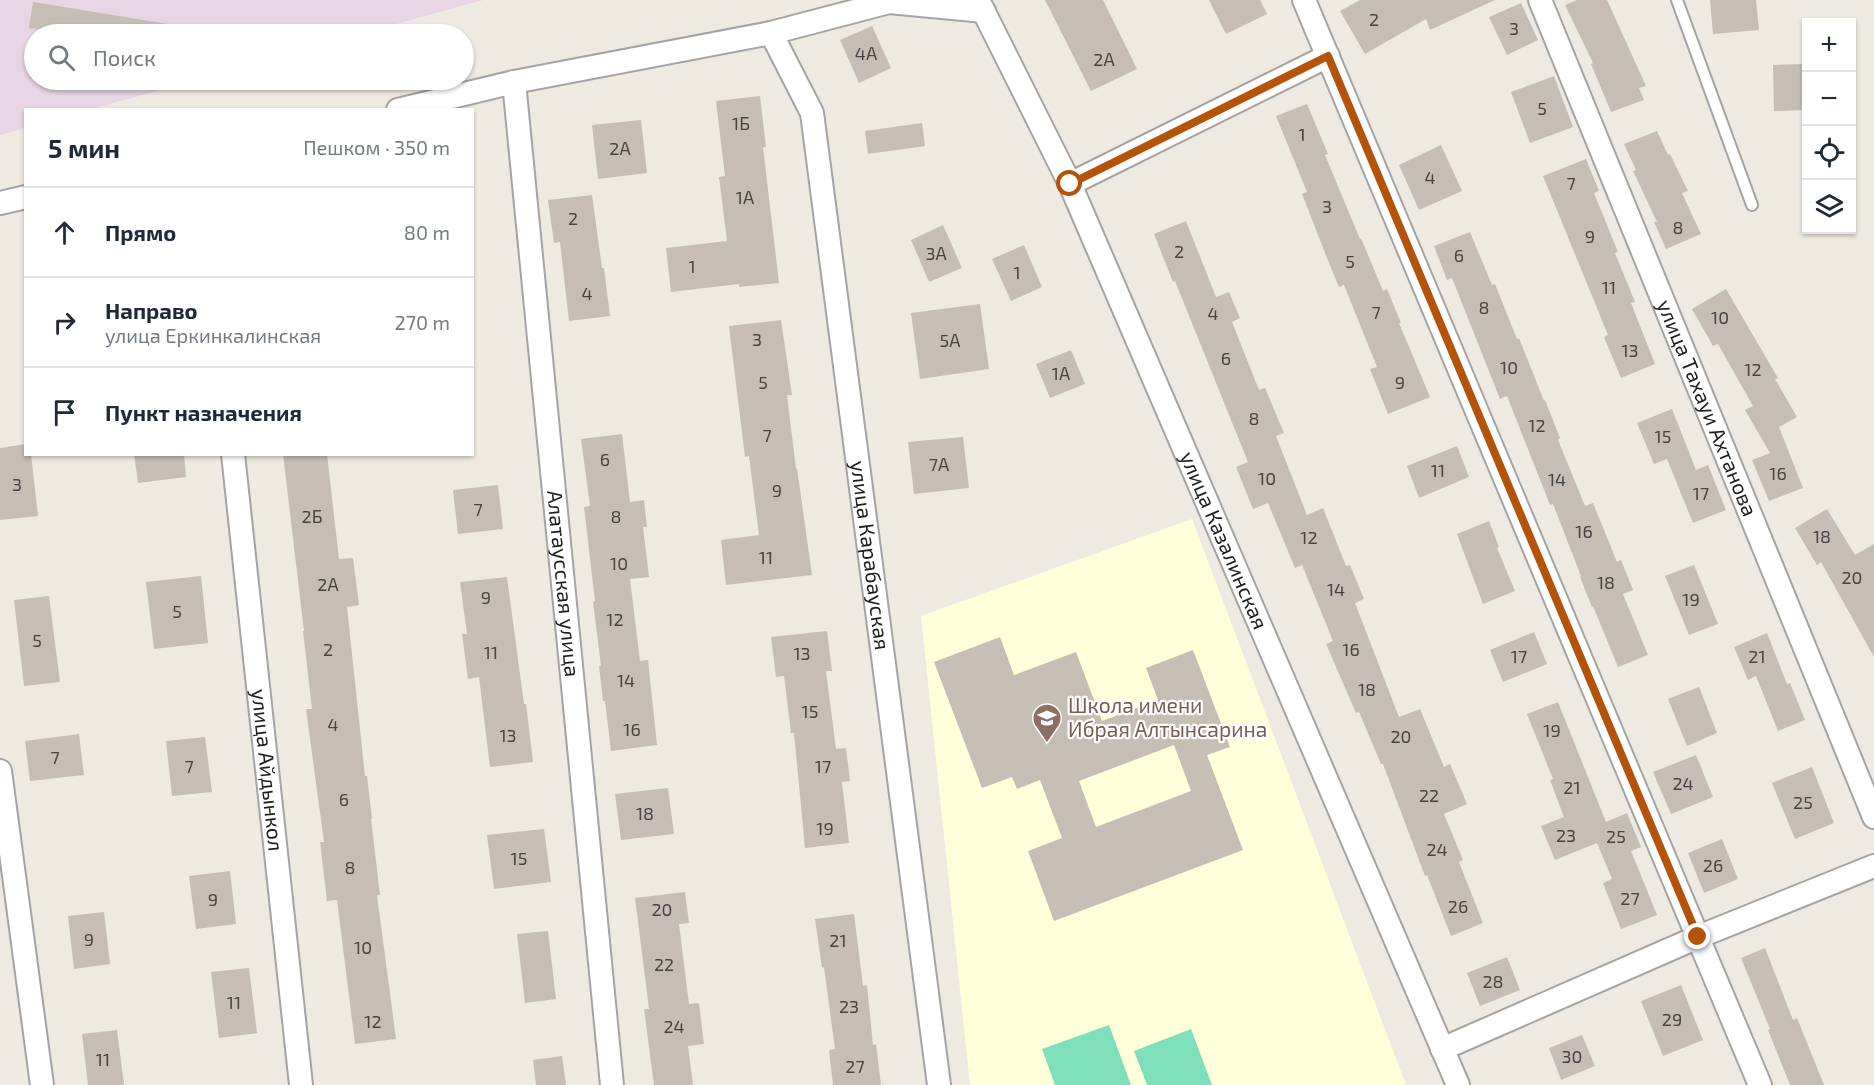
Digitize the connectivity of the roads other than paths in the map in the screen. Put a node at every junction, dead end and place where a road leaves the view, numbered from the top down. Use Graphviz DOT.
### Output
graph roads {
  1 [pos="1540,0"];
  2 [pos="1677,0"];
  3 [pos="1312,3"];
  4 [pos="981,5"];
  5 [pos="771,33"];
  6 [pos="1328,56"];
  7 [pos="514,82"];
  8 [pos="406,108"];
  9 [pos="1070,184"];
  10 [pos="24,197"];
  11 [pos="0,203"];
  12 [pos="1752,205"];
  13 [pos="233,456"];
  14 [pos="0,771"];
  15 [pos="1874,817"];
  16 [pos="1874,866"];
  17 [pos="1698,937"];
  18 [pos="1442,1049"];
  19 [pos="42,1085"];
  20 [pos="301,1085"];
  21 [pos="612,1085"];
  22 [pos="939,1085"];
  23 [pos="1458,1085"];
  24 [pos="1760,1085"];
  1 -- 15 [label="street, улица Тахауи Ахтанова"];
  2 -- 12 [label="lane"];
  3 -- 6 [label="street"];
  4 -- 5 [label="street"];
  4 -- 9 [label="street, улица Казалинская"];
  5 -- 7 [label="street"];
  5 -- 22 [label="street, улица Карабауская"];
  6 -- 9 [label="street"];
  6 -- 17 [label="street"];
  7 -- 8 [label="street"];
  7 -- 21 [label="street, Алатаусская улица"];
  9 -- 18 [label="street, улица Казалинская"];
  10 -- 11 [label="street"];
  13 -- 20 [label="street, улица Айдынкол"];
  14 -- 19 [label="street"];
  16 -- 17 [label="street"];
  17 -- 18 [label="street"];
  17 -- 24 [label="street"];
  18 -- 23 [label="street, улица Казалинская"];
}
